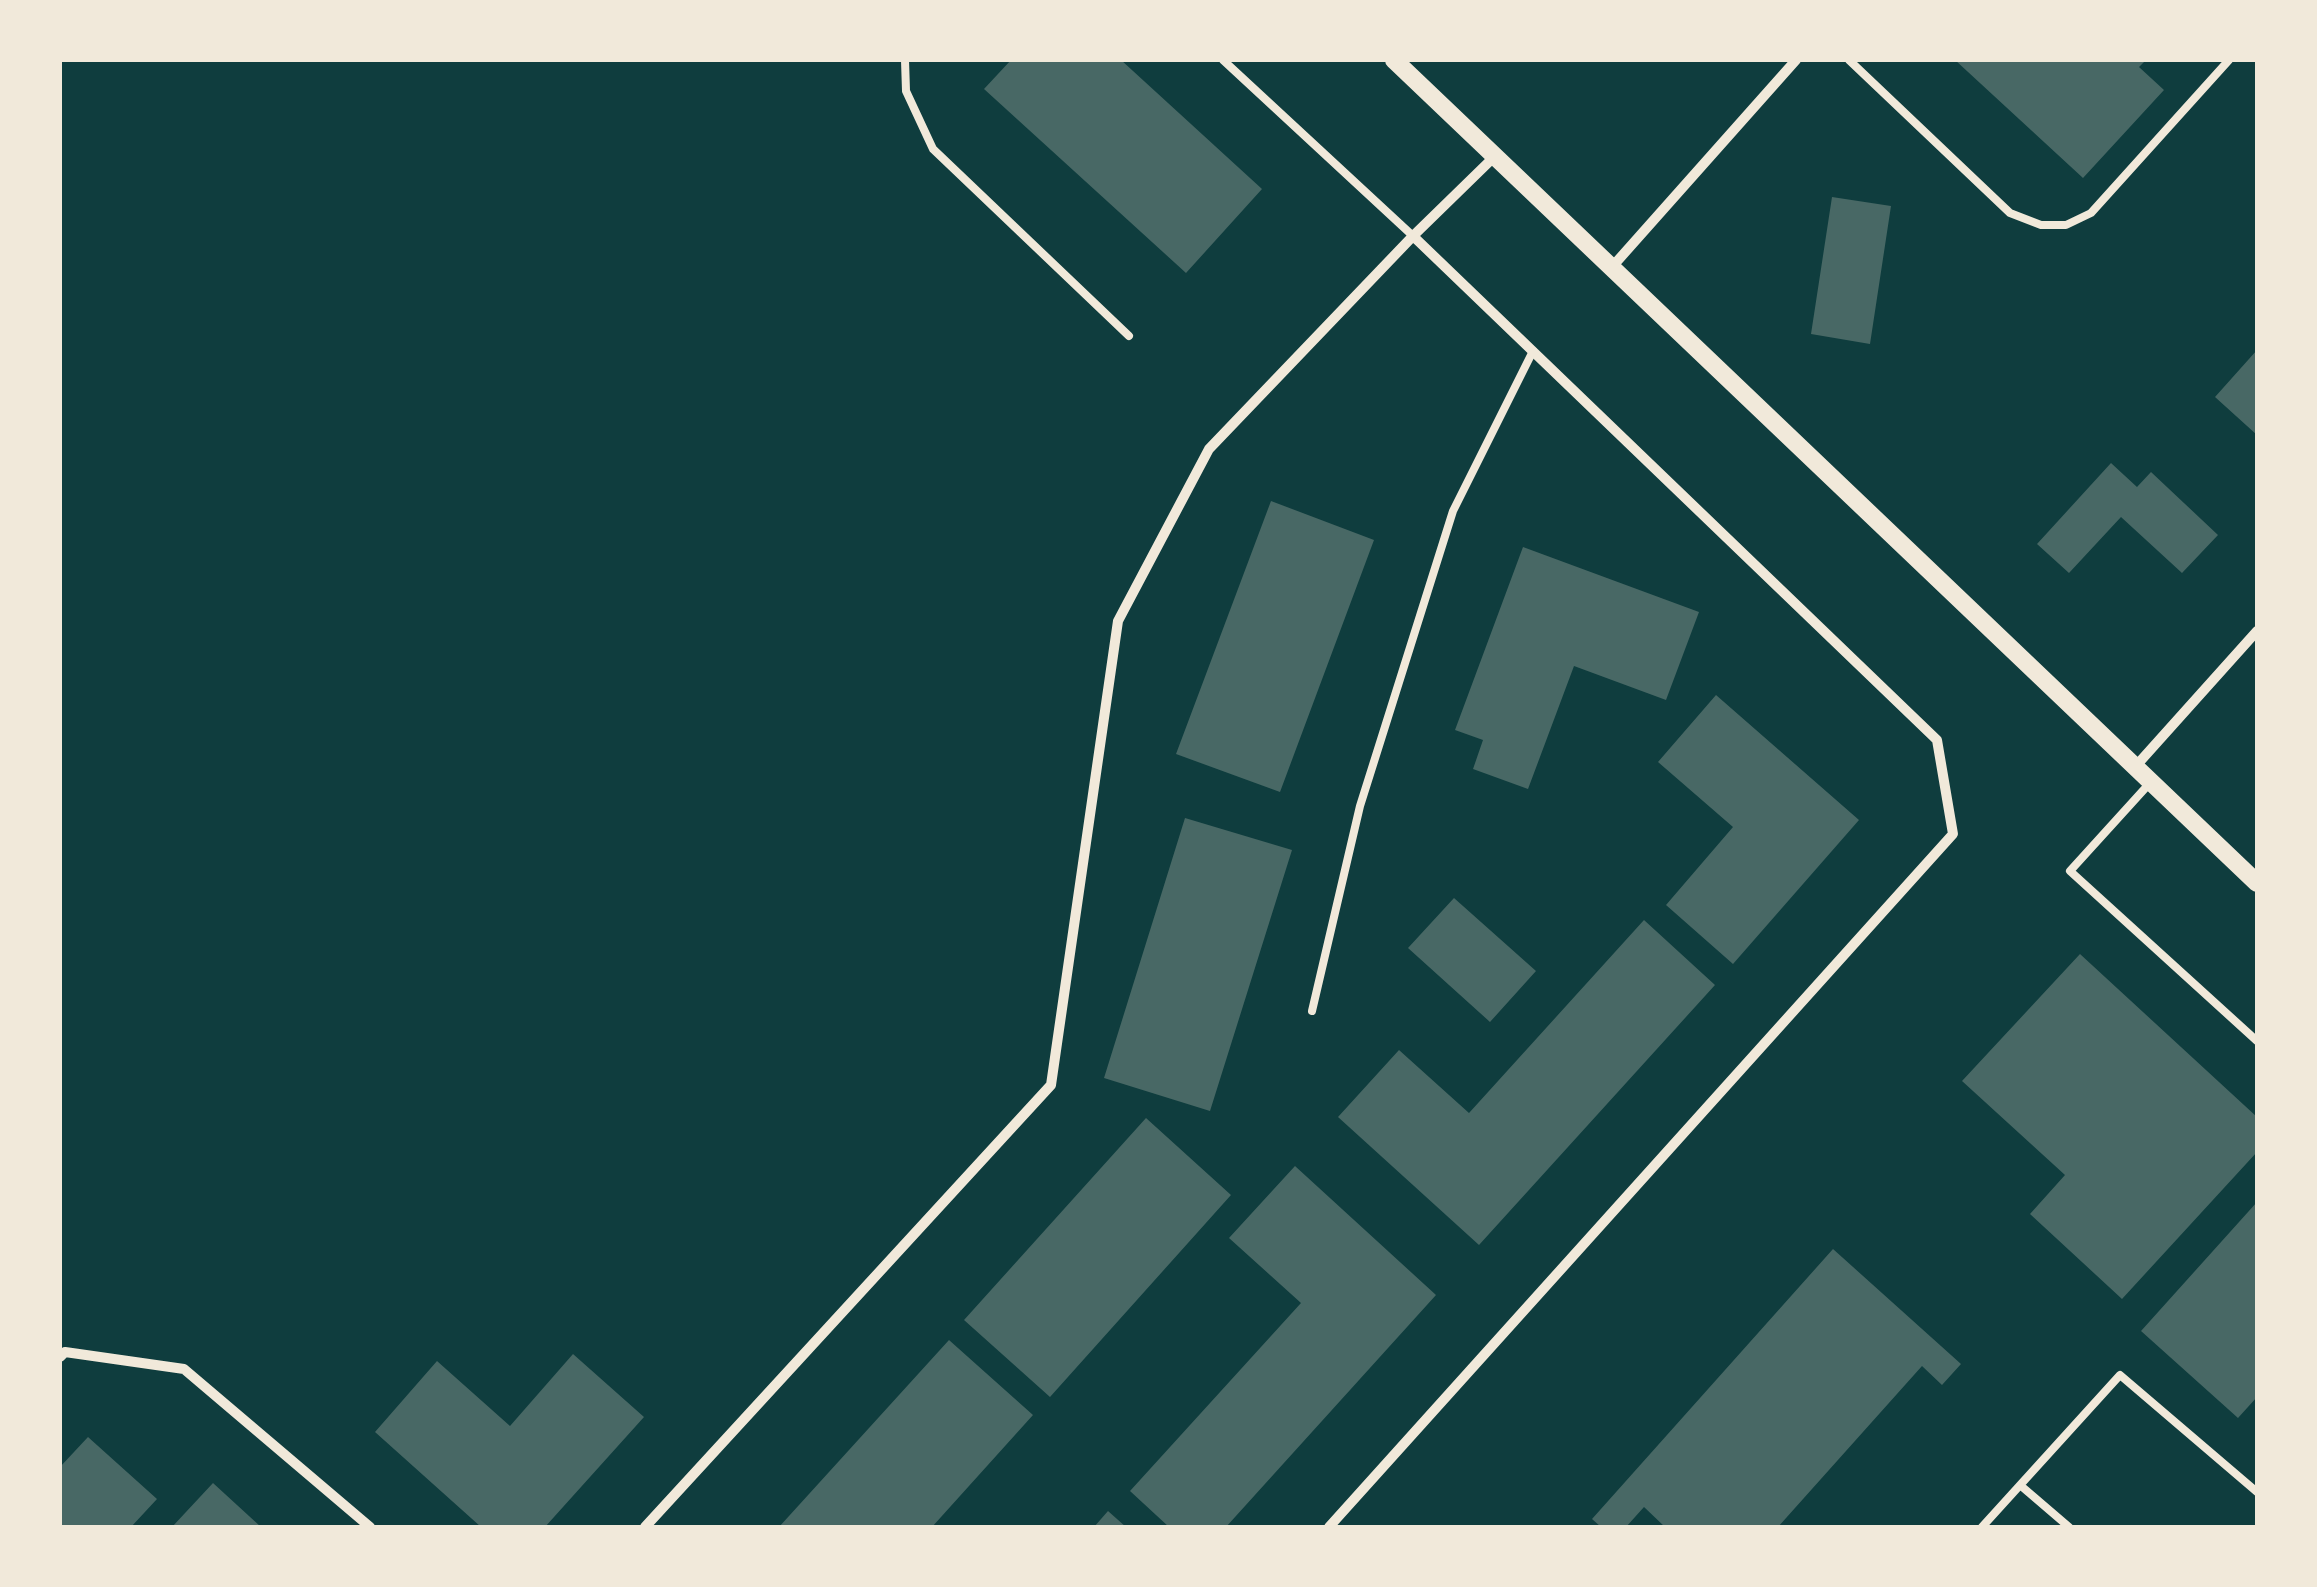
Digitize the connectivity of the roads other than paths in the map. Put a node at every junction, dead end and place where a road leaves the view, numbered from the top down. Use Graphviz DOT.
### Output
graph roads {
  1 [pos="905,60"];
  2 [pos="1223,60"];
  3 [pos="1394,60"];
  4 [pos="1796,60"];
  5 [pos="1849,60"];
  6 [pos="2229,60"];
  7 [pos="1494,157"];
  8 [pos="1413,236"];
  9 [pos="1612,267"];
  10 [pos="1129,336"];
  11 [pos="1533,350"];
  12 [pos="2257,631"];
  13 [pos="2134,768"];
  14 [pos="2150,783"];
  15 [pos="2257,883"];
  16 [pos="1312,1012"];
  17 [pos="2257,1041"];
  18 [pos="60,1358"];
  19 [pos="2020,1485"];
  20 [pos="2257,1492"];
  21 [pos="370,1527"];
  22 [pos="646,1527"];
  23 [pos="1329,1527"];
  24 [pos="1982,1527"];
  25 [pos="2069,1527"];
  1 -- 10 [label="lane"];
  2 -- 8 [label="lane"];
  3 -- 7 [label="street"];
  4 -- 9 [label="street"];
  5 -- 6 [label="lane"];
  7 -- 8 [label="street"];
  7 -- 9 [label="street"];
  8 -- 11 [label="street"];
  8 -- 22 [label="street"];
  9 -- 13 [label="street"];
  11 -- 16 [label="lane"];
  11 -- 23 [label="street"];
  12 -- 13 [label="street"];
  13 -- 14 [label="street"];
  14 -- 15 [label="street"];
  14 -- 17 [label="lane"];
  18 -- 21 [label="street"];
  19 -- 20 [label="lane"];
  19 -- 24 [label="lane"];
  19 -- 25 [label="lane"];
}
